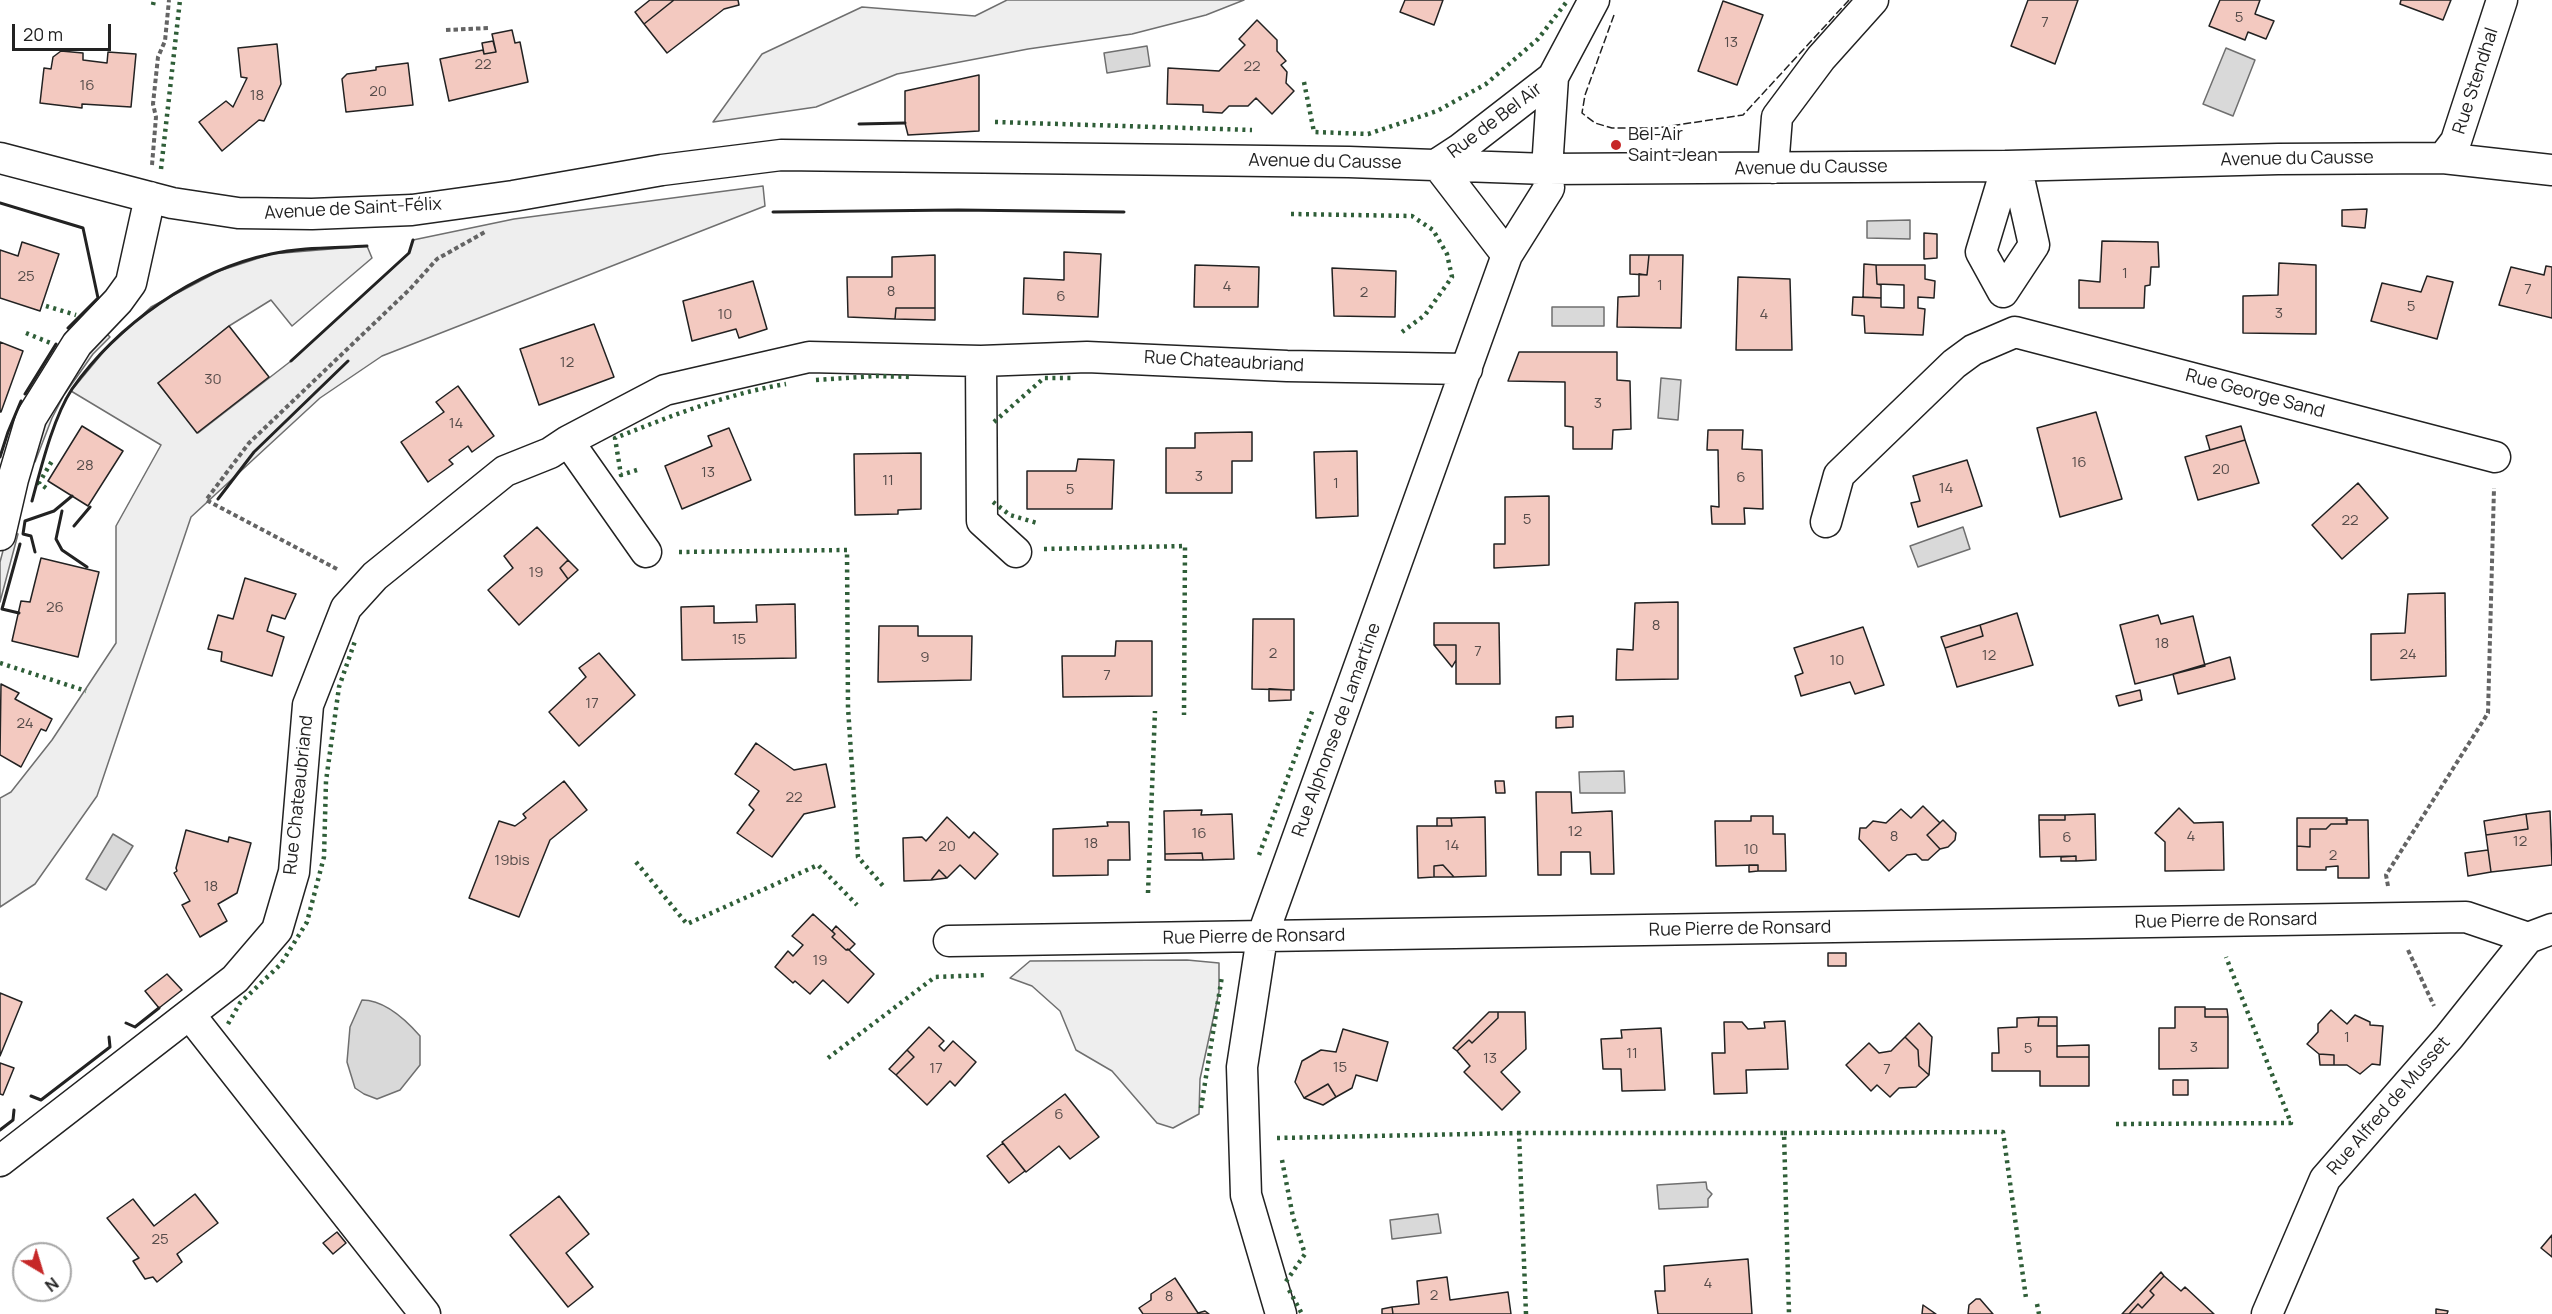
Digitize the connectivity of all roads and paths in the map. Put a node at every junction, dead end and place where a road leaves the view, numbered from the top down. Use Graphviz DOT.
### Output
graph roads {
  1 [pos="169,0"];
  2 [pos="1594,0"];
  3 [pos="1873,0"];
  4 [pos="2502,0"];
  5 [pos="489,28"];
  6 [pos="446,30"];
  7 [pos="1553,77"];
  8 [pos="781,155"];
  9 [pos="0,158"];
  10 [pos="2443,158"];
  11 [pos="1437,164"];
  12 [pos="152,166"];
  13 [pos="2007,166"];
  14 [pos="1773,168"];
  15 [pos="1547,169"];
  16 [pos="2552,170"];
  17 [pos="513,196"];
  18 [pos="150,197"];
  19 [pos="1507,255"];
  20 [pos="2003,292"];
  21 [pos="2015,332"];
  22 [pos="981,361"];
  23 [pos="1467,369"];
  24 [pos="568,441"];
  25 [pos="2495,458"];
  26 [pos="1826,522"];
  27 [pos="0,536"];
  28 [pos="646,552"];
  29 [pos="1016,552"];
  30 [pos="362,589"];
  31 [pos="2393,918"];
  32 [pos="2540,934"];
  33 [pos="1262,938"];
  34 [pos="949,941"];
  35 [pos="190,1015"];
  36 [pos="2449,1037"];
  37 [pos="0,1161"];
  38 [pos="425,1314"];
  39 [pos="1281,1314"];
  40 [pos="2267,1314"];
  1 -- 12 [label="path"];
  2 -- 7 [label="street, Rue de Bel Air"];
  3 -- 14 [label="street"];
  4 -- 10 [label="street, Rue Stendhal"];
  5 -- 6 [label="path"];
  7 -- 11 [label="street, Rue de Bel Air"];
  7 -- 15 [label="street, Rue de Bel Air"];
  8 -- 11 [label="street, Avenue du Causse"];
  8 -- 17 [label="street, Avenue de Saint-Félix"];
  9 -- 18 [label="street, Avenue de Saint-Félix"];
  10 -- 13 [label="street, Avenue du Causse"];
  10 -- 16 [label="street, Avenue du Causse"];
  11 -- 15 [label="street, Avenue du Causse"];
  11 -- 19 [label="street"];
  13 -- 14 [label="street, Avenue du Causse"];
  13 -- 20 [label="street"];
  13 -- 20 [label="street"];
  14 -- 15 [label="street, Avenue du Causse"];
  15 -- 19 [label="street, Rue Alphonse de Lamartine"];
  17 -- 18 [label="street, Avenue de Saint-Félix"];
  17 -- 30 [label="path"];
  18 -- 27 [label="street"];
  19 -- 23 [label="street, Rue Alphonse de Lamartine"];
  20 -- 21 [label="street"];
  21 -- 25 [label="street, Rue George Sand"];
  21 -- 26 [label="street"];
  22 -- 23 [label="street, Rue Chateaubriand"];
  22 -- 24 [label="street, Rue Chateaubriand"];
  22 -- 29 [label="street"];
  23 -- 33 [label="street, Rue Alphonse de Lamartine"];
  24 -- 28 [label="street"];
  24 -- 30 [label="street, Rue Chateaubriand"];
  25 -- 31 [label="path"];
  30 -- 35 [label="street, Rue Chateaubriand"];
  31 -- 32 [label="street, Rue Pierre de Ronsard"];
  31 -- 33 [label="street, Rue Pierre de Ronsard"];
  31 -- 36 [label="path"];
  32 -- 36 [label="street, Rue Alfred de Musset"];
  33 -- 34 [label="street, Rue Pierre de Ronsard"];
  33 -- 39 [label="street, Rue Alphonse de Lamartine"];
  35 -- 37 [label="street, Rue Chateaubriand"];
  35 -- 38 [label="street"];
  36 -- 40 [label="street, Rue Alfred de Musset"];
}
